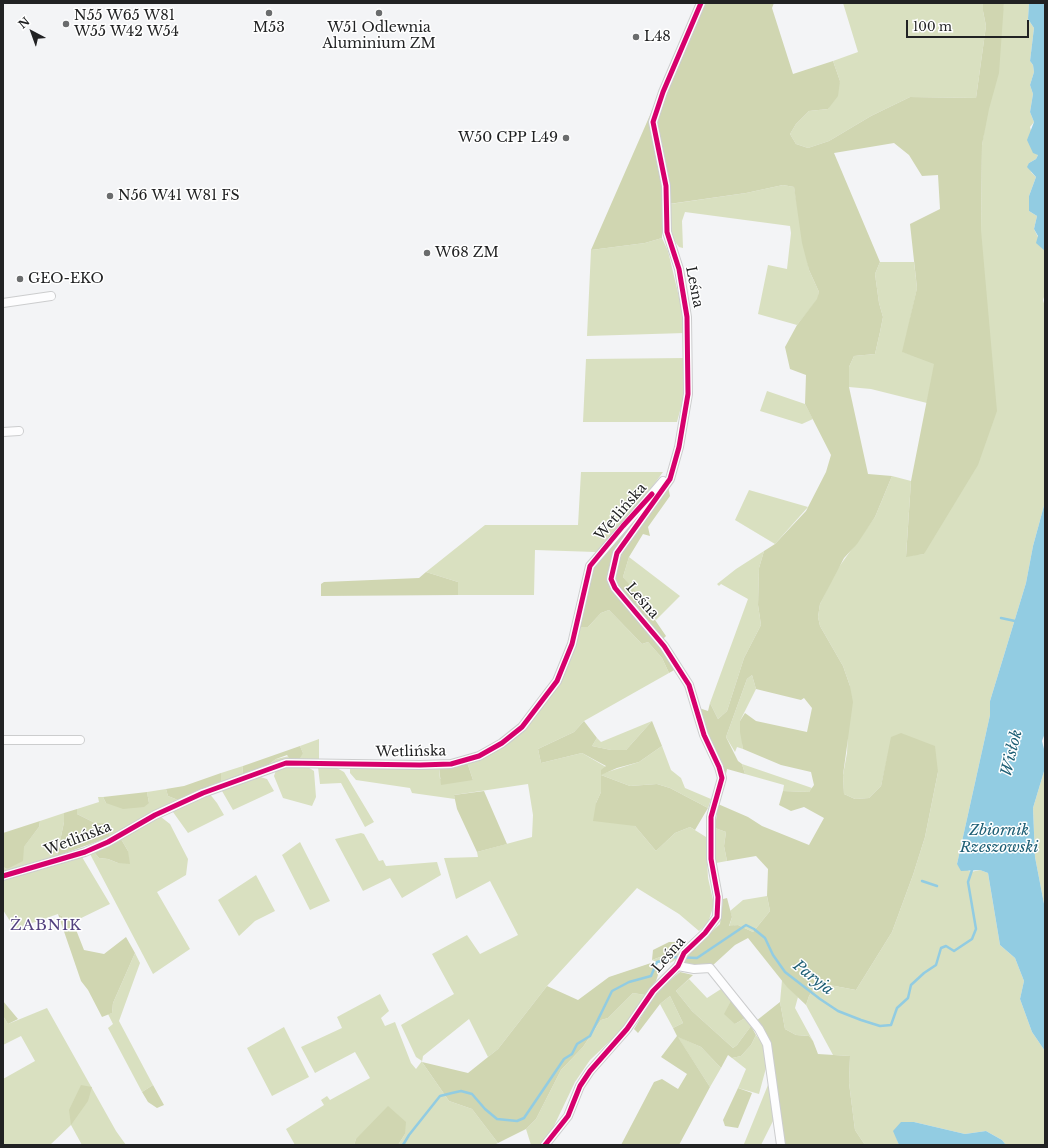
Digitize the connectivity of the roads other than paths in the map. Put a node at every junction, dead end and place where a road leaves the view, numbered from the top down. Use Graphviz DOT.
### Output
graph roads {
  1 [pos="701,3"];
  2 [pos="51,296"];
  3 [pos="3,302"];
  4 [pos="20,431"];
  5 [pos="3,432"];
  6 [pos="675,464"];
  7 [pos="3,740"];
  8 [pos="80,740"];
  9 [pos="3,876"];
  10 [pos="679,965"];
  11 [pos="546,1145"];
  12 [pos="781,1145"];
  1 -- 6 [label="street, Leśna"];
  2 -- 3 [label="street"];
  4 -- 5 [label="street"];
  6 -- 9 [label="street, Wetlińska"];
  6 -- 10 [label="street, Leśna"];
  7 -- 8 [label="street"];
  10 -- 11 [label="street, Leśna"];
  10 -- 12 [label="street, Leśna"];
}
